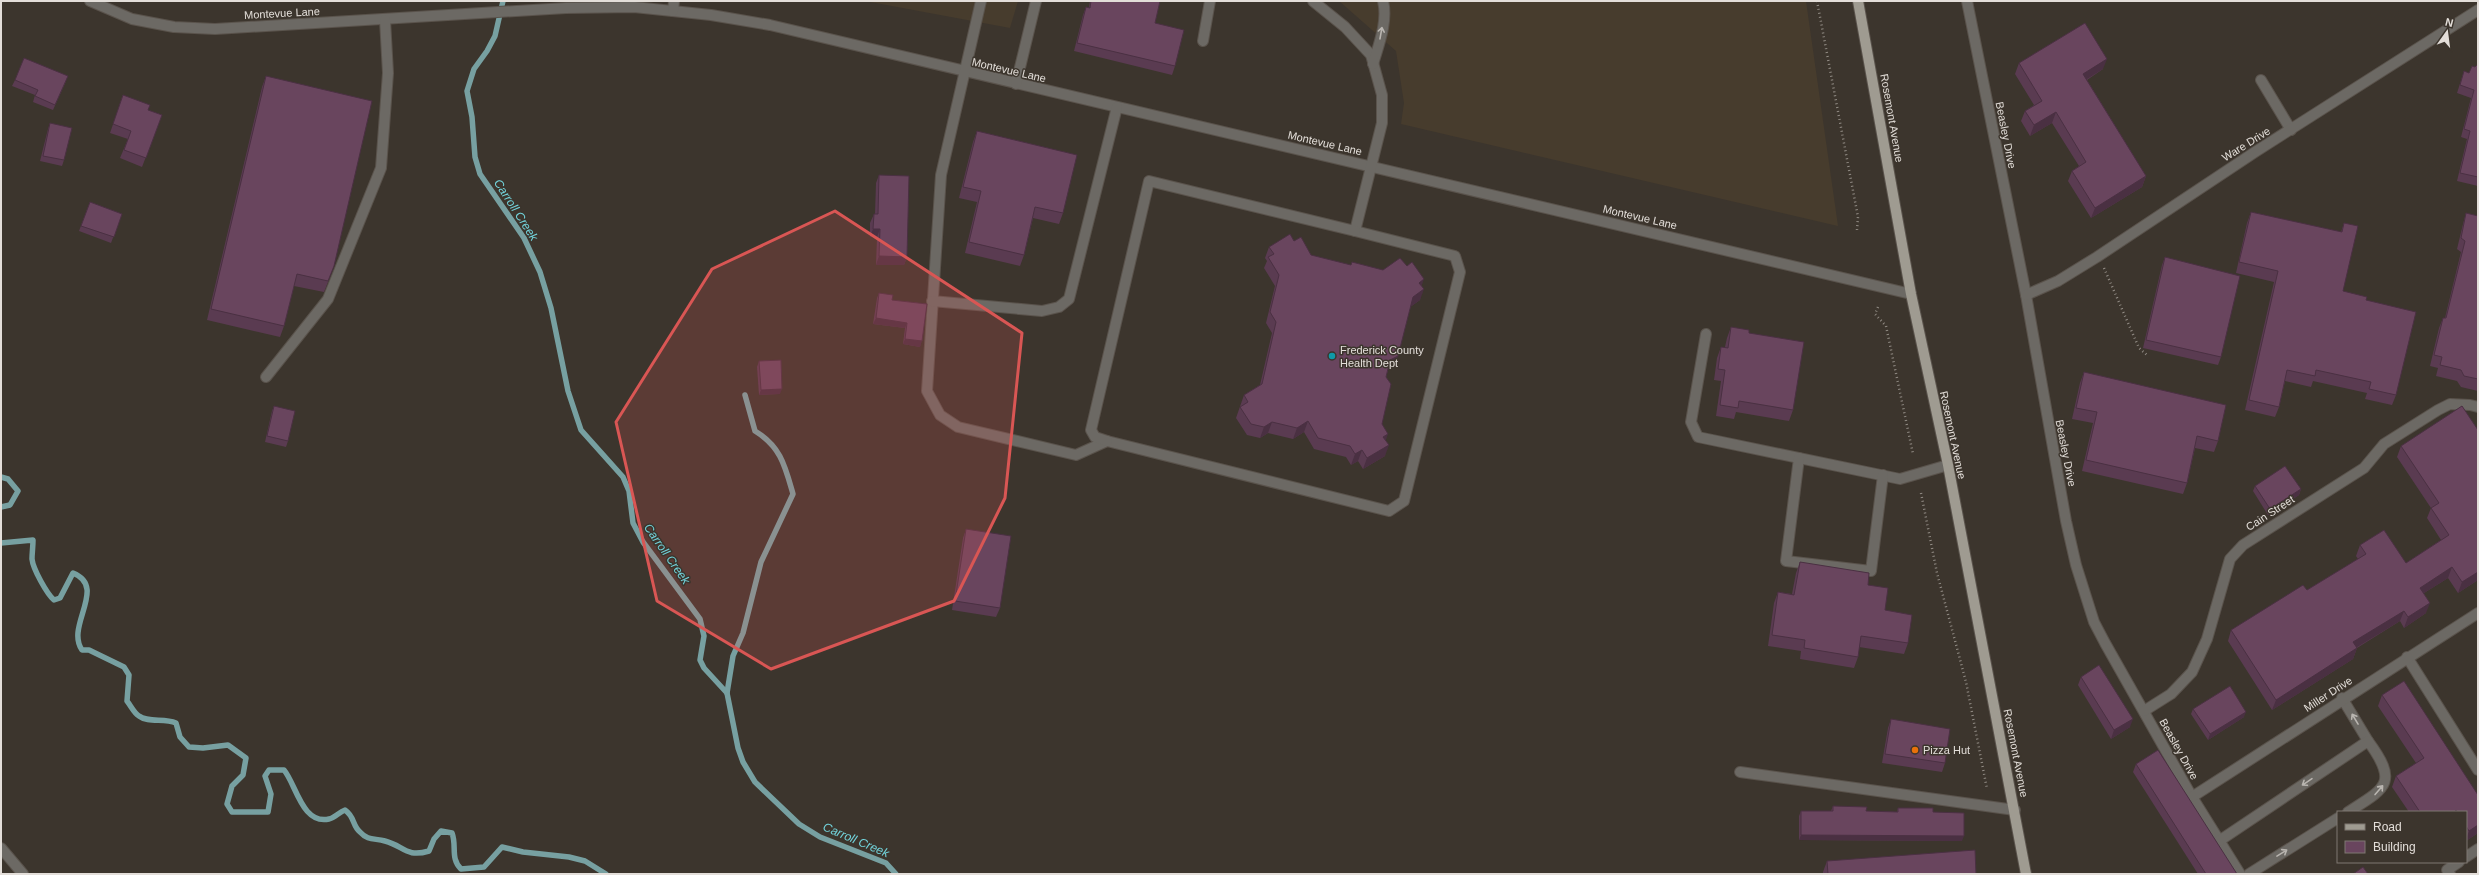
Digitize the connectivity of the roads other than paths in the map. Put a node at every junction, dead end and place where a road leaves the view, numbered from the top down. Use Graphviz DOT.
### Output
graph roads {
  1 [pos="90,1"];
  2 [pos="981,1"];
  3 [pos="1036,1"];
  4 [pos="1210,1"];
  5 [pos="1313,1"];
  6 [pos="1383,1"];
  7 [pos="1858,1"];
  8 [pos="1967,1"];
  9 [pos="674,6"];
  10 [pos="2478,10"];
  11 [pos="385,20"];
  12 [pos="1203,41"];
  13 [pos="1373,64"];
  14 [pos="964,71"];
  15 [pos="2261,80"];
  16 [pos="1016,84"];
  17 [pos="1117,107"];
  18 [pos="2291,130"];
  19 [pos="1370,166"];
  20 [pos="1355,231"];
  21 [pos="1911,294"];
  22 [pos="2026,295"];
  23 [pos="932,301"];
  24 [pos="1706,334"];
  25 [pos="266,377"];
  26 [pos="2478,407"];
  27 [pos="1106,442"];
  28 [pos="1799,458"];
  29 [pos="1948,465"];
  30 [pos="1883,475"];
  31 [pos="2478,613"];
  32 [pos="2407,657"];
  33 [pos="2342,698"];
  34 [pos="2144,712"];
  35 [pos="2368,741"];
  36 [pos="2478,770"];
  37 [pos="1740,772"];
  38 [pos="2192,797"];
  39 [pos="2015,810"];
  40 [pos="2350,811"];
  41 [pos="2337,819"];
  42 [pos="2219,841"];
  43 [pos="1,848"];
  44 [pos="2478,849"];
  45 [pos="2467,856"];
  46 [pos="2457,863"];
  47 [pos="23,874"];
  48 [pos="2026,874"];
  49 [pos="2240,874"];
  50 [pos="2249,874"];
  51 [pos="2450,874"];
  1 -- 11 [label="street, Montevue Lane"];
  2 -- 14 [label="street"];
  3 -- 16 [label="street"];
  4 -- 12 [label="street"];
  5 -- 13 [label="street"];
  13 -- 6 [label="street, one-way"];
  7 -- 21 [label="main road, Rosemont Avenue"];
  8 -- 22 [label="street, Beasley Drive"];
  9 -- 11 [label="street, Montevue Lane"];
  9 -- 14 [label="street, Montevue Lane"];
  10 -- 18 [label="street, Ware Drive"];
  11 -- 25 [label="street"];
  13 -- 19 [label="street"];
  14 -- 16 [label="street, Montevue Lane"];
  14 -- 23 [label="street"];
  15 -- 18 [label="street"];
  16 -- 17 [label="street, Montevue Lane"];
  17 -- 19 [label="street, Montevue Lane"];
  17 -- 23 [label="street"];
  18 -- 22 [label="street, Ware Drive"];
  19 -- 20 [label="street"];
  19 -- 21 [label="street, Montevue Lane"];
  20 -- 27 [label="street"];
  20 -- 27 [label="street"];
  21 -- 29 [label="main road, Rosemont Avenue"];
  22 -- 34 [label="street, Beasley Drive"];
  23 -- 27 [label="street"];
  24 -- 28 [label="street"];
  26 -- 34 [label="street, Cain Street"];
  28 -- 30 [label="street"];
  28 -- 30 [label="street"];
  29 -- 30 [label="street"];
  29 -- 39 [label="main road, Rosemont Avenue"];
  31 -- 32 [label="street, Miller Drive"];
  32 -- 33 [label="street, Miller Drive"];
  32 -- 36 [label="street"];
  35 -- 33 [label="street, one-way"];
  33 -- 38 [label="street, Miller Drive"];
  34 -- 38 [label="street, Beasley Drive"];
  40 -- 35 [label="street, one-way"];
  35 -- 42 [label="street, one-way"];
  37 -- 39 [label="street"];
  38 -- 42 [label="street, Beasley Drive"];
  39 -- 48 [label="main road, Rosemont Avenue"];
  50 -- 41 [label="street, one-way"];
  42 -- 49 [label="street, Beasley Drive"];
  43 -- 47 [label="street"];
  44 -- 45 [label="street"];
  46 -- 51 [label="street"];
}
